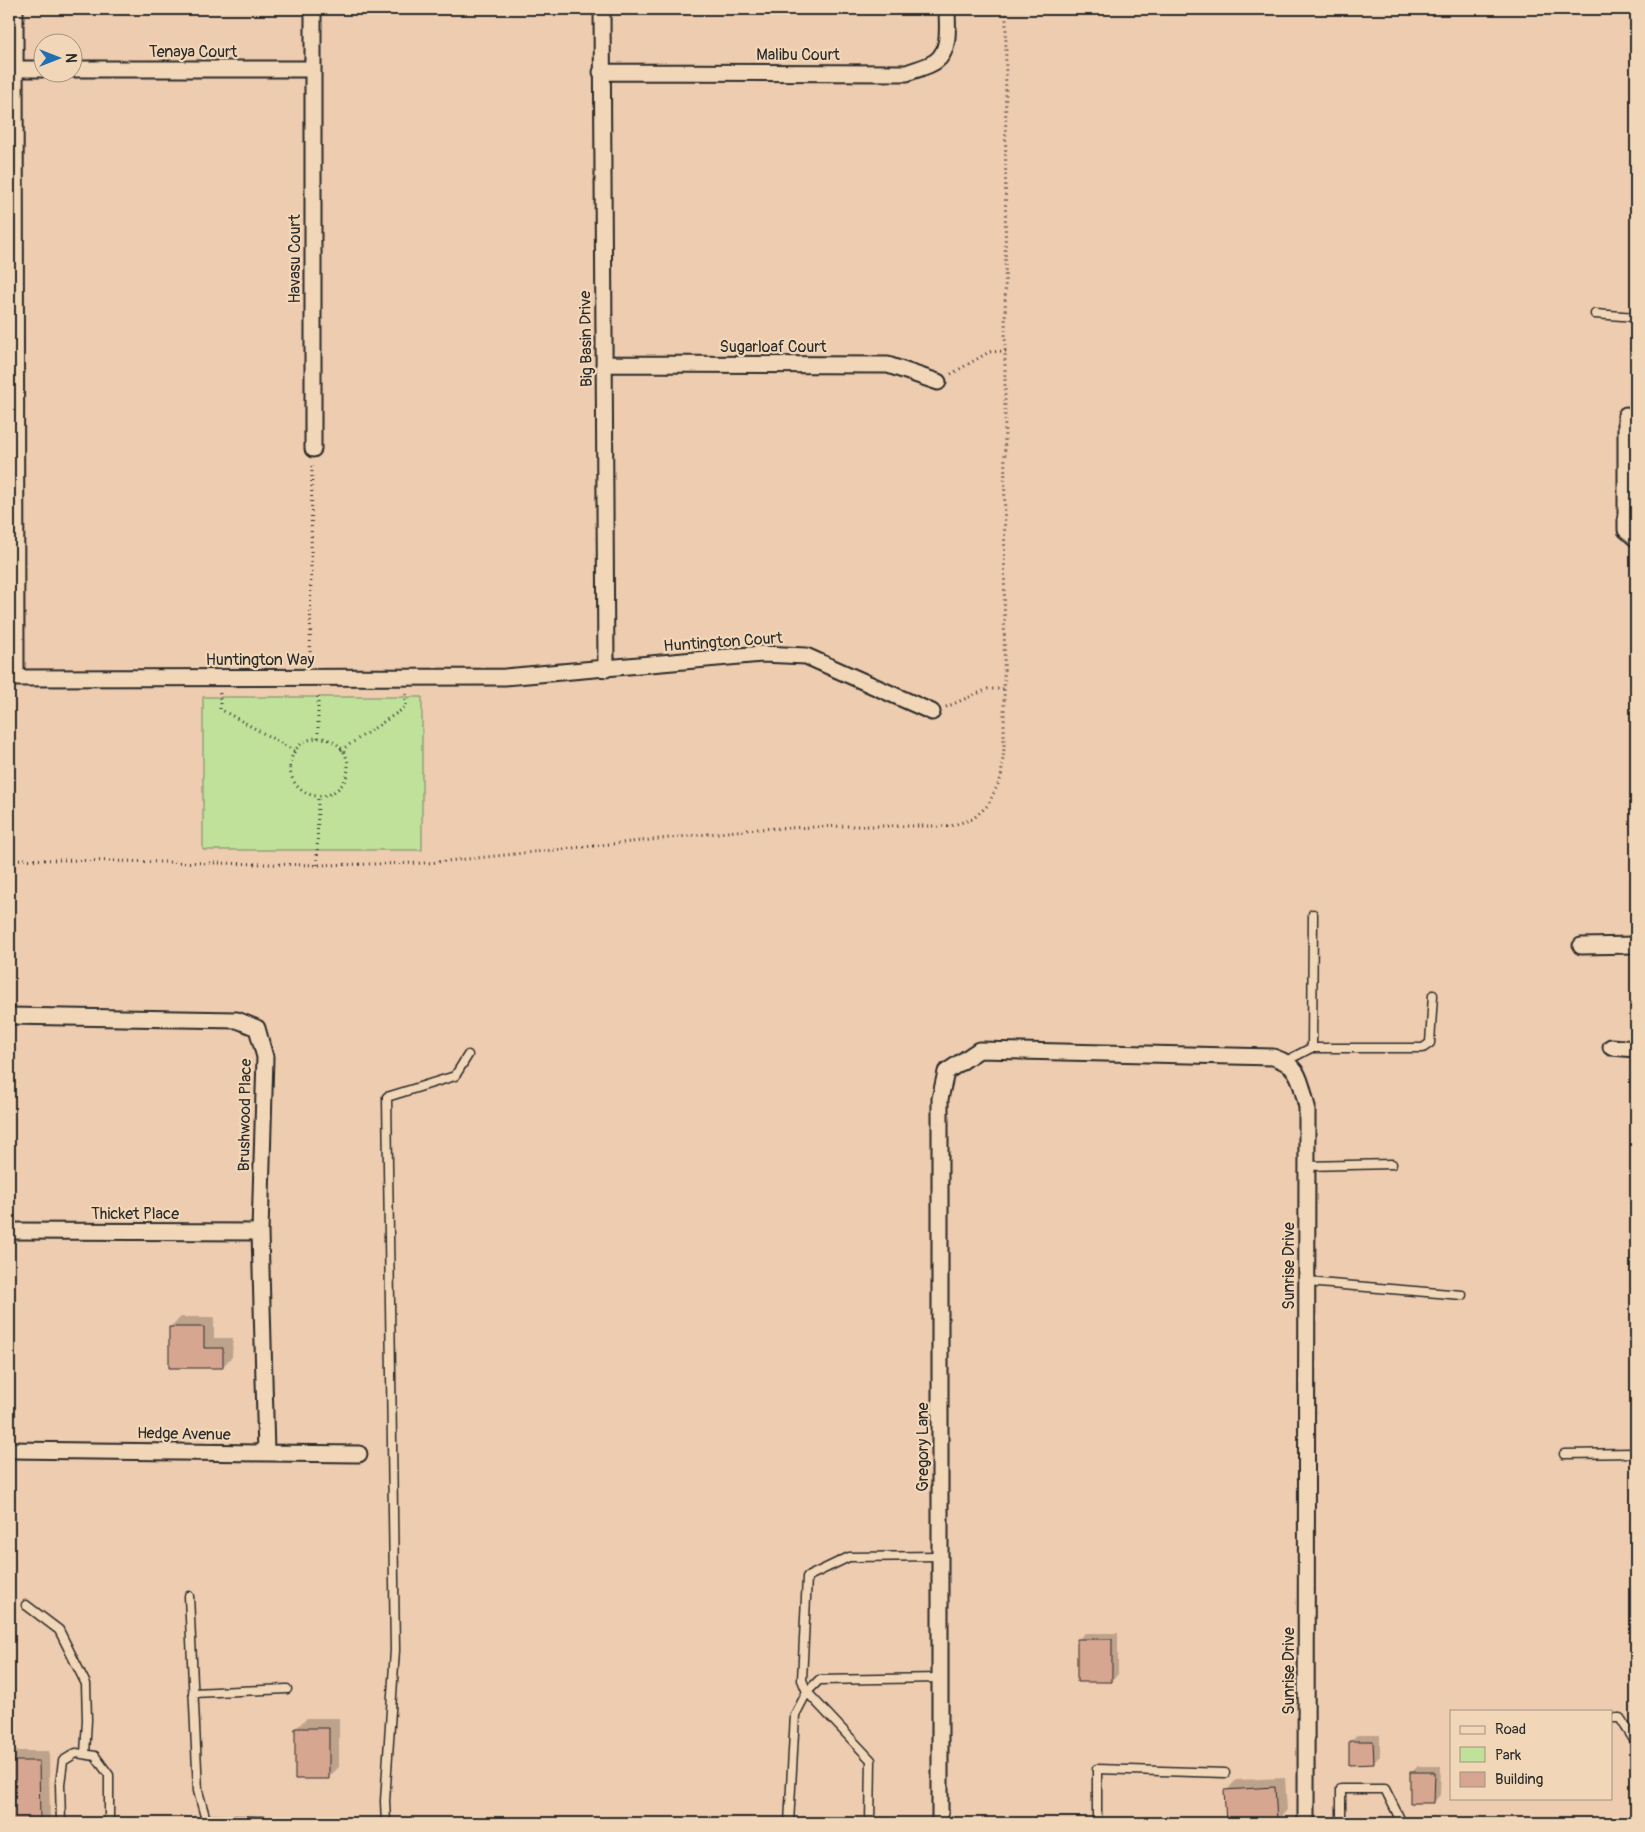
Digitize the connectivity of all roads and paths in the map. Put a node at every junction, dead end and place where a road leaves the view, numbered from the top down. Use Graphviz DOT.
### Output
graph roads {
  1 [pos="15,9"];
  2 [pos="313,9"];
  3 [pos="602,9"];
  4 [pos="947,9"];
  5 [pos="12,69"];
  6 [pos="32,69"];
  7 [pos="82,69"];
  8 [pos="313,69"];
  9 [pos="601,72"];
  10 [pos="1596,314"];
  11 [pos="1636,317"];
  12 [pos="1006,351"];
  13 [pos="12,360"];
  14 [pos="604,364"];
  15 [pos="938,382"];
  16 [pos="1626,415"];
  17 [pos="313,449"];
  18 [pos="1636,538"];
  19 [pos="606,669"];
  20 [pos="406,677"];
  21 [pos="505,677"];
  22 [pos="13,678"];
  23 [pos="220,678"];
  24 [pos="319,678"];
  25 [pos="1005,689"];
  26 [pos="932,712"];
  27 [pos="318,738"];
  28 [pos="341,750"];
  29 [pos="295,751"];
  30 [pos="318,796"];
  31 [pos="317,865"];
  32 [pos="1314,914"];
  33 [pos="1636,945"];
  34 [pos="1581,946"];
  35 [pos="1433,996"];
  36 [pos="9,1016"];
  37 [pos="1312,1048"];
  38 [pos="1611,1048"];
  39 [pos="1636,1049"];
  40 [pos="468,1055"];
  41 [pos="1286,1062"];
  42 [pos="1392,1164"];
  43 [pos="1307,1166"];
  44 [pos="9,1231"];
  45 [pos="260,1232"];
  46 [pos="1307,1282"];
  47 [pos="1462,1295"];
  48 [pos="9,1450"];
  49 [pos="1636,1452"];
  50 [pos="266,1453"];
  51 [pos="359,1454"];
  52 [pos="1564,1454"];
  53 [pos="940,1556"];
  54 [pos="189,1596"];
  55 [pos="26,1605"];
  56 [pos="940,1678"];
  57 [pos="287,1689"];
  58 [pos="806,1692"];
  59 [pos="193,1693"];
  60 [pos="1612,1718"];
  61 [pos="1636,1743"];
  62 [pos="85,1754"];
  63 [pos="1225,1773"];
  64 [pos="61,1823"];
  65 [pos="109,1823"];
  66 [pos="334,1823"];
  67 [pos="386,1823"];
  68 [pos="789,1823"];
  69 [pos="870,1823"];
  70 [pos="940,1823"];
  71 [pos="1097,1823"];
  72 [pos="1306,1823"];
  73 [pos="1341,1823"];
  74 [pos="1402,1823"];
  1 -- 5 [label="street"];
  2 -- 8 [label="street, Havasu Court"];
  3 -- 9 [label="street, Big Basin Drive"];
  4 -- 9 [label="street, Malibu Court"];
  5 -- 6 [label="street"];
  5 -- 13 [label="street"];
  7 -- 8 [label="street, Tenaya Court"];
  8 -- 17 [label="street, Havasu Court"];
  9 -- 14 [label="street, Big Basin Drive"];
  10 -- 11 [label="lane"];
  12 -- 15 [label="path"];
  13 -- 22 [label="street"];
  14 -- 15 [label="street, Sugarloaf Court"];
  14 -- 19 [label="street, Big Basin Drive"];
  16 -- 18 [label="street"];
  17 -- 24 [label="path"];
  19 -- 21 [label="street, Huntington Court"];
  19 -- 26 [label="street, Huntington Court"];
  20 -- 21 [label="street, Huntington Way"];
  20 -- 24 [label="street, Huntington Way"];
  20 -- 28 [label="path"];
  22 -- 23 [label="street, Huntington Way"];
  23 -- 24 [label="street, Huntington Way"];
  23 -- 29 [label="path"];
  24 -- 27 [label="path"];
  25 -- 26 [label="path"];
  27 -- 28 [label="path"];
  27 -- 29 [label="path"];
  28 -- 30 [label="path"];
  29 -- 30 [label="path"];
  30 -- 31 [label="path"];
  32 -- 37 [label="lane"];
  33 -- 34 [label="street"];
  35 -- 37 [label="lane"];
  36 -- 45 [label="street, Brushwood Place"];
  37 -- 41 [label="lane"];
  38 -- 39 [label="street"];
  40 -- 67 [label="lane"];
  41 -- 43 [label="street, Sunrise Drive"];
  41 -- 53 [label="street, Gregory Lane"];
  42 -- 43 [label="lane"];
  43 -- 46 [label="street, Sunrise Drive"];
  44 -- 45 [label="street, Thicket Place"];
  45 -- 50 [label="street, Brushwood Place"];
  46 -- 47 [label="lane"];
  46 -- 72 [label="street, Sunrise Drive"];
  48 -- 50 [label="street, Hedge Avenue"];
  49 -- 52 [label="lane"];
  50 -- 51 [label="street, Hedge Avenue"];
  53 -- 56 [label="street, Gregory Lane"];
  53 -- 58 [label="lane"];
  54 -- 59 [label="lane"];
  55 -- 62 [label="lane"];
  56 -- 58 [label="lane"];
  56 -- 70 [label="street, Gregory Lane"];
  57 -- 59 [label="lane"];
  58 -- 68 [label="lane"];
  58 -- 69 [label="lane"];
  59 -- 66 [label="lane"];
  60 -- 61 [label="lane"];
  62 -- 64 [label="lane"];
  62 -- 65 [label="lane"];
  63 -- 71 [label="lane"];
  73 -- 74 [label="lane"];
}
